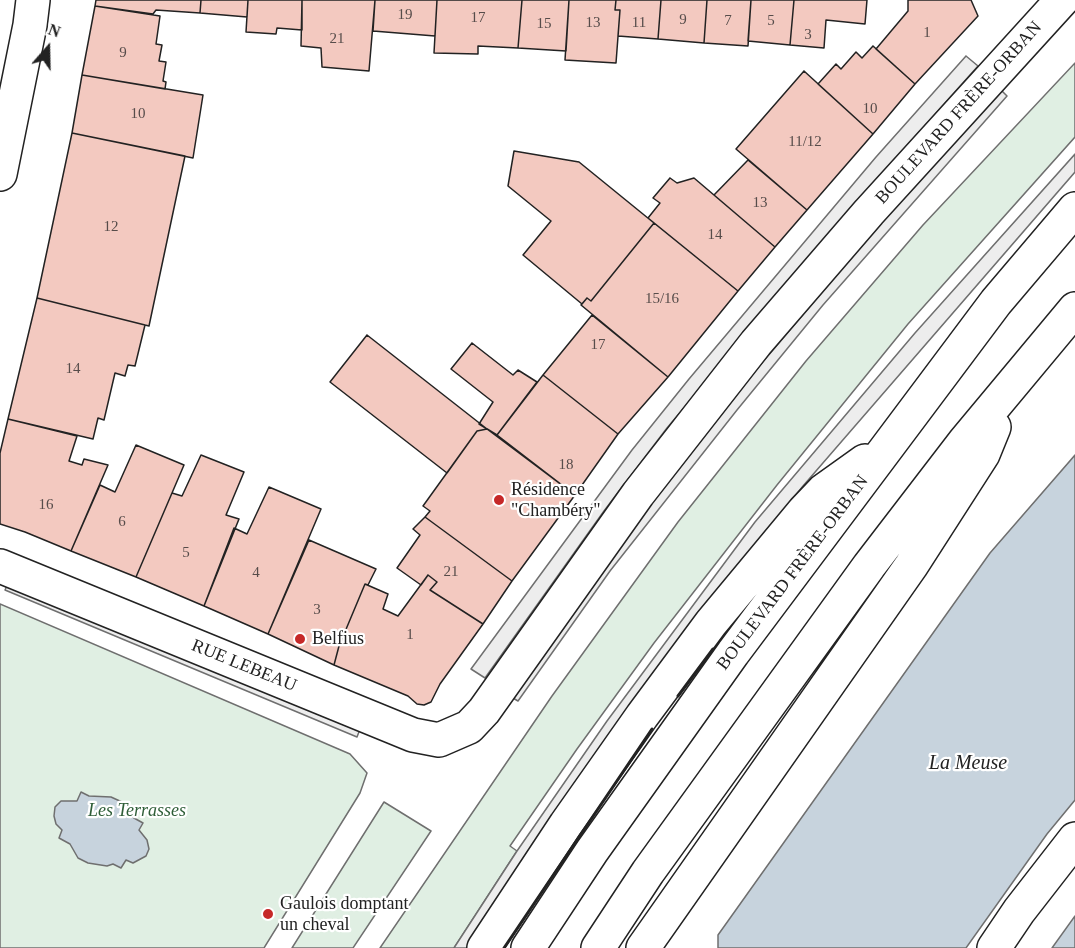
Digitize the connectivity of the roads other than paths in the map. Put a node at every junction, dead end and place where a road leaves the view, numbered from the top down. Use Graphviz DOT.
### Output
graph roads {
  1 [pos="33,0"];
  2 [pos="1062,0"];
  3 [pos="0,174"];
  4 [pos="1075,209"];
  5 [pos="1075,309"];
  6 [pos="1011,387"];
  7 [pos="888,445"];
  8 [pos="0,566"];
  9 [pos="484,711"];
  10 [pos="1075,839"];
  11 [pos="649,946"];
  12 [pos="484,948"];
  13 [pos="528,948"];
  14 [pos="598,948"];
  15 [pos="994,948"];
  1 -- 3 [label="main road"];
  2 -- 9 [label="main road, BOULEVARD FRÈRE-ORBAN"];
  4 -- 7 [label="main road, BOULEVARD FRÈRE-ORBAN"];
  5 -- 6 [label="main road"];
  6 -- 11 [label="main road"];
  6 -- 14 [label="main road"];
  7 -- 12 [label="main road"];
  7 -- 13 [label="main road, BOULEVARD FRÈRE-ORBAN"];
  8 -- 9 [label="main road, RUE LEBEAU"];
  10 -- 15 [label="main road"];
}
